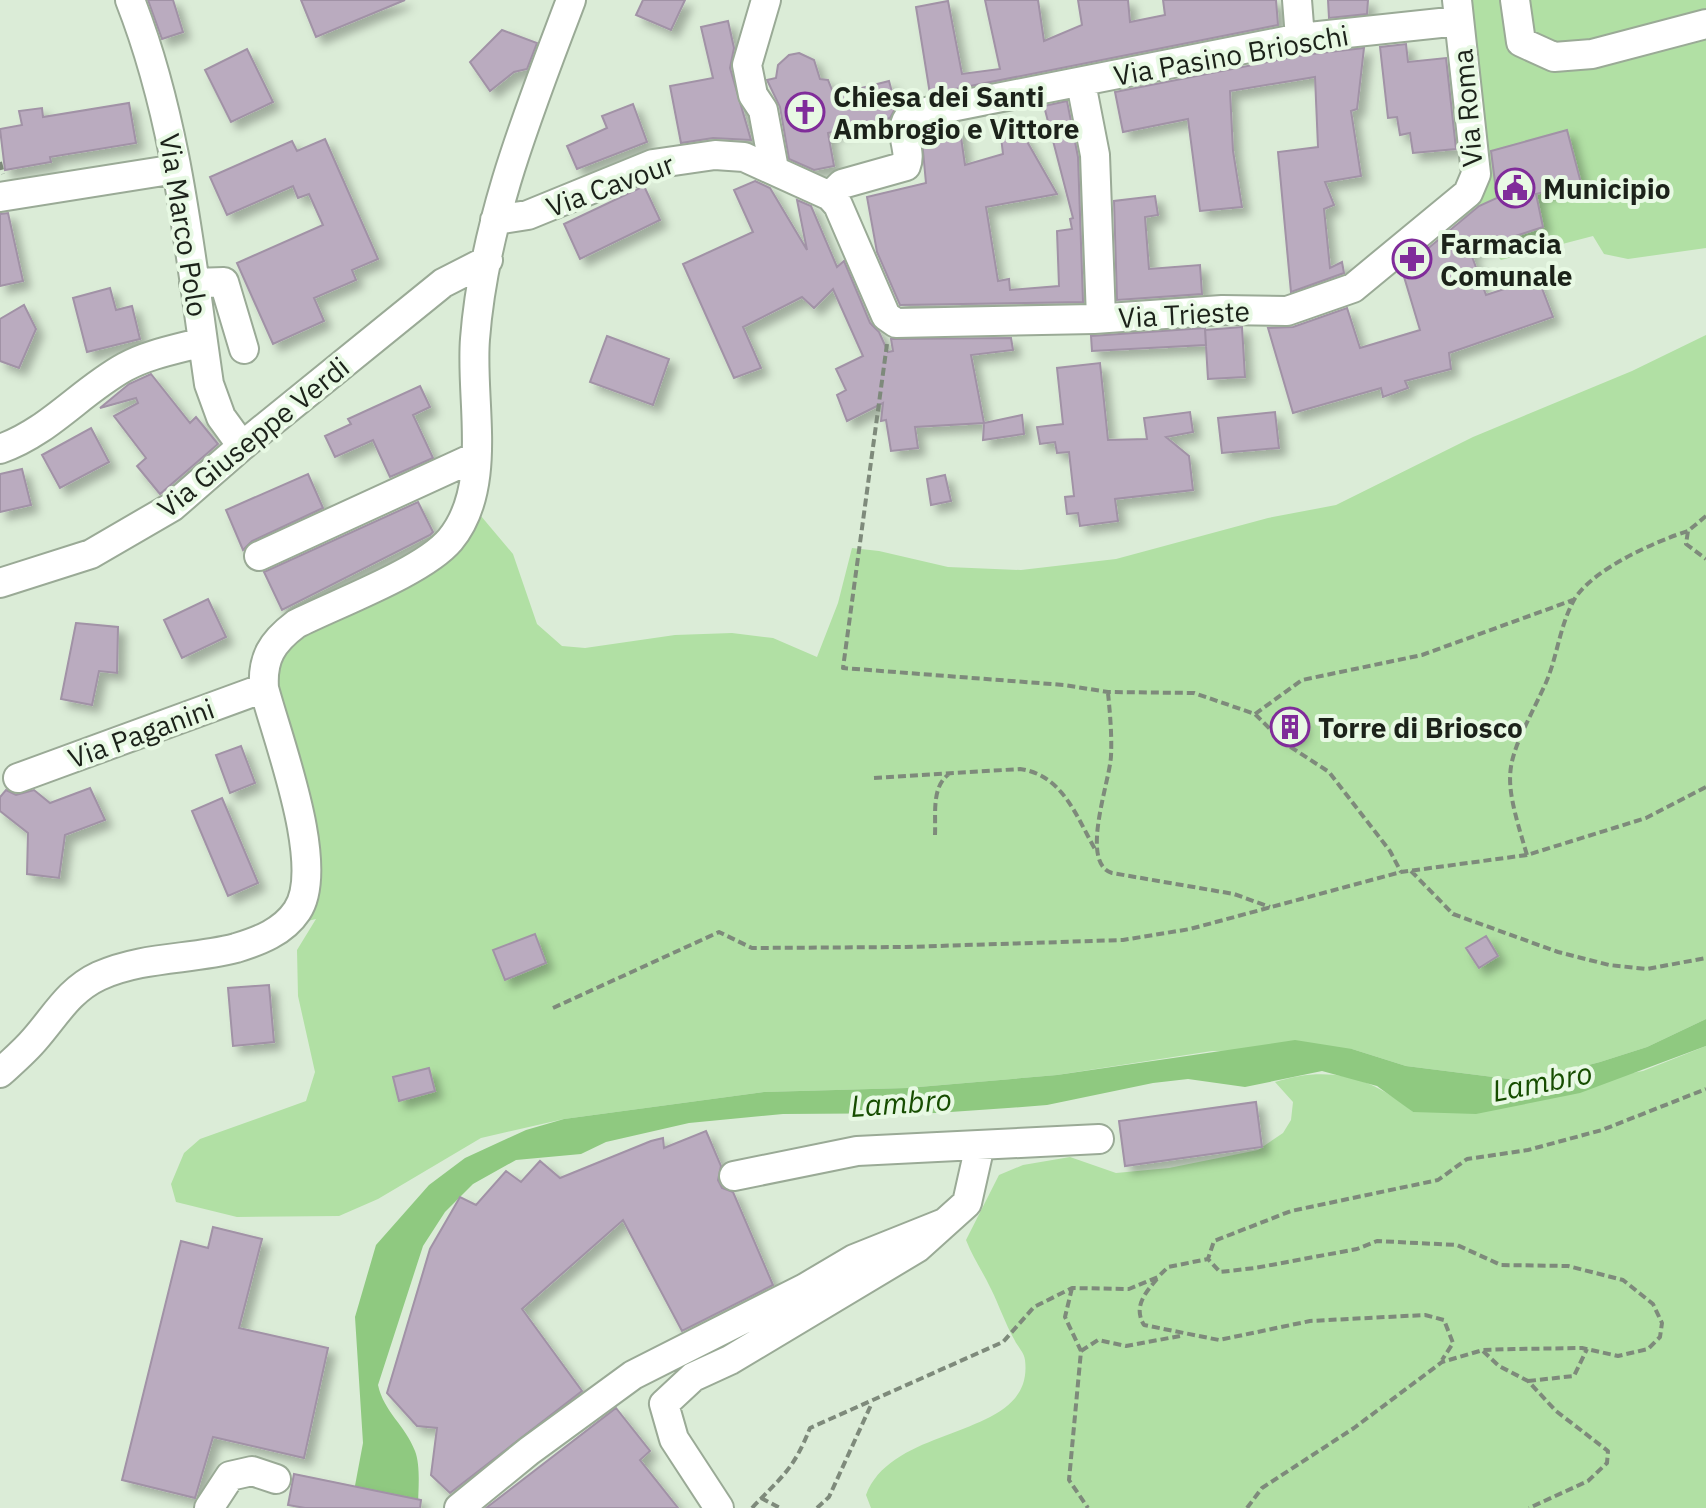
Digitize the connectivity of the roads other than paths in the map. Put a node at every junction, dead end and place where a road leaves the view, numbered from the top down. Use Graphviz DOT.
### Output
graph roads {
  1 [pos="130,0"];
  2 [pos="571,0"];
  3 [pos="766,0"];
  4 [pos="1297,0"];
  5 [pos="1515,0"];
  6 [pos="1458,11"];
  7 [pos="1706,24"];
  8 [pos="1300,38"];
  9 [pos="1081,83"];
  10 [pos="176,169"];
  11 [pos="774,169"];
  12 [pos="822,193"];
  13 [pos="0,197"];
  14 [pos="1451,209"];
  15 [pos="496,214"];
  16 [pos="488,260"];
  17 [pos="194,283"];
  18 [pos="443,283"];
  19 [pos="1101,318"];
  20 [pos="203,342"];
  21 [pos="244,349"];
  22 [pos="242,446"];
  23 [pos="0,449"];
  24 [pos="475,457"];
  25 [pos="259,556"];
  26 [pos="0,583"];
  27 [pos="264,688"];
  28 [pos="18,778"];
  29 [pos="0,1073"];
  30 [pos="1099,1139"];
  31 [pos="980,1145"];
  32 [pos="734,1176"];
  33 [pos="944,1223"];
  34 [pos="276,1479"];
  35 [pos="209,1508"];
  36 [pos="459,1508"];
  37 [pos="719,1508"];
  1 -- 10 [label="street, Via Marco Polo"];
  2 -- 15 [label="street"];
  3 -- 11 [label="street"];
  4 -- 8 [label="street"];
  5 -- 7 [label="street"];
  6 -- 8 [label="street, Via Pasino Brioschi"];
  6 -- 14 [label="street, Via Roma"];
  8 -- 9 [label="street, Via Pasino Brioschi"];
  9 -- 12 [label="street, Via Pasino Brioschi"];
  9 -- 19 [label="street"];
  10 -- 13 [label="street"];
  10 -- 17 [label="street, Via Marco Polo"];
  11 -- 12 [label="street, Via Cavour"];
  11 -- 15 [label="street, Via Cavour"];
  12 -- 19 [label="street, Via Trieste"];
  14 -- 19 [label="street, Via Trieste"];
  15 -- 16 [label="street"];
  15 -- 18 [label="street"];
  16 -- 18 [label="street, Via Giuseppe Verdi"];
  16 -- 24 [label="street"];
  17 -- 20 [label="street, Via Marco Polo"];
  17 -- 21 [label="street"];
  18 -- 22 [label="street, Via Giuseppe Verdi"];
  20 -- 22 [label="street, Via Marco Polo"];
  20 -- 23 [label="street"];
  22 -- 26 [label="street, Via Giuseppe Verdi"];
  24 -- 25 [label="street"];
  24 -- 27 [label="street"];
  27 -- 28 [label="street, Via Paganini"];
  27 -- 29 [label="street"];
  30 -- 31 [label="street"];
  31 -- 32 [label="street"];
  31 -- 33 [label="street"];
  33 -- 36 [label="street"];
  33 -- 37 [label="street"];
  34 -- 35 [label="street"];
}
